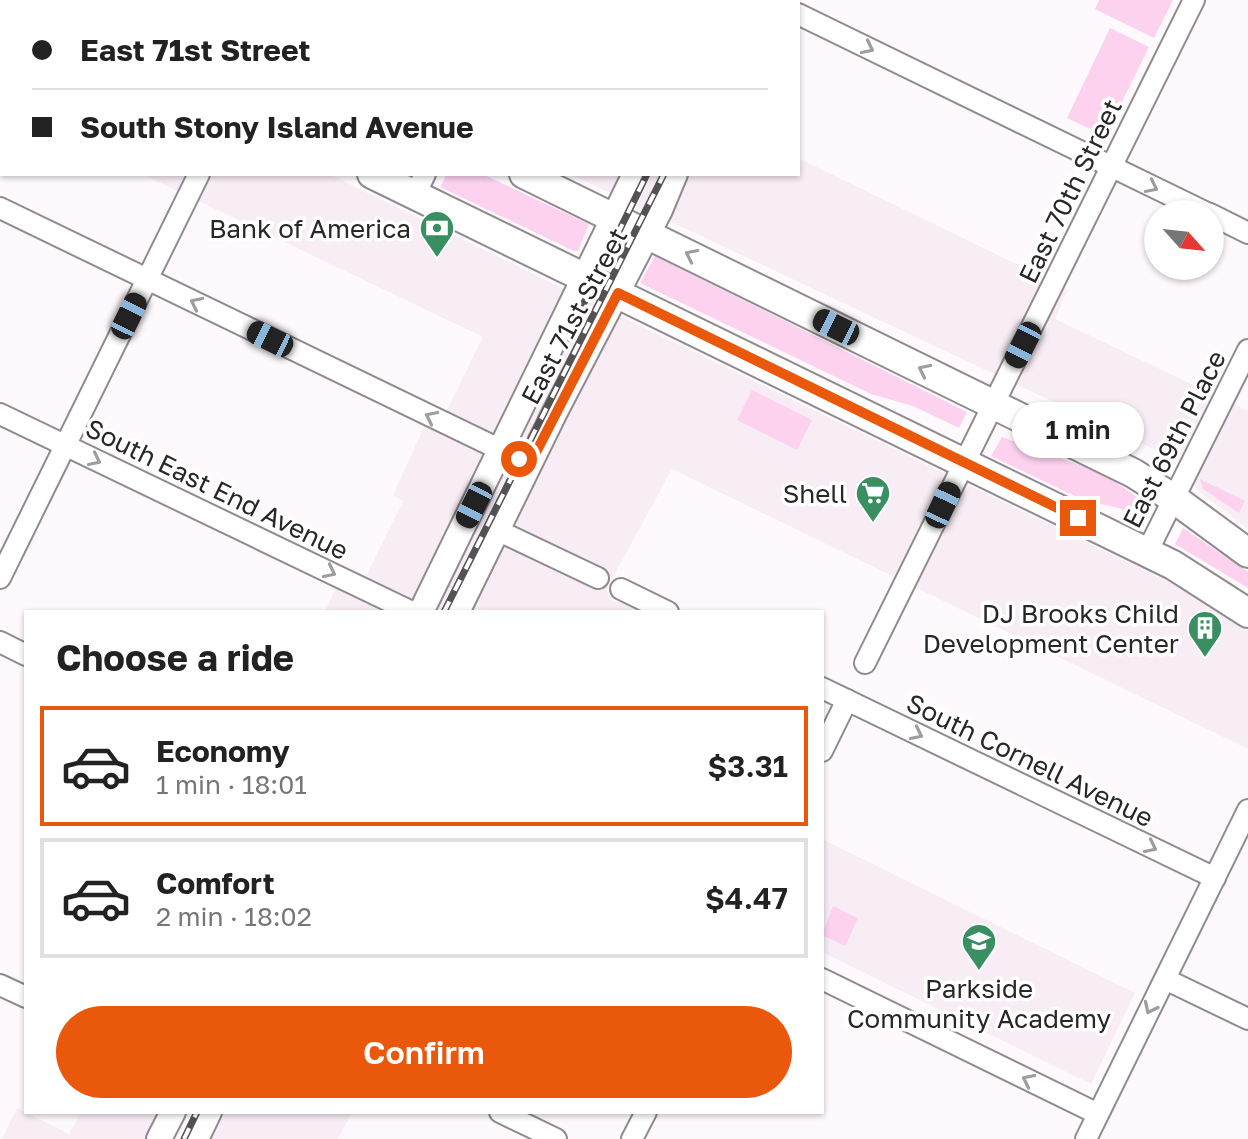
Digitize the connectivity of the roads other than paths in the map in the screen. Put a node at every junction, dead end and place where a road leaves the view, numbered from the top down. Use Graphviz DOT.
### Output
graph roads {
  1 [pos="1194,0"];
  2 [pos="800,15"];
  3 [pos="1112,167"];
  4 [pos="198,176"];
  5 [pos="382,176"];
  6 [pos="528,176"];
  7 [pos="634,176"];
  8 [pos="674,176"];
  9 [pos="420,184"];
  10 [pos="1181,200"];
  11 [pos="0,208"];
  12 [pos="612,217"];
  13 [pos="1224,221"];
  14 [pos="1248,233"];
  15 [pos="648,234"];
  16 [pos="584,276"];
  17 [pos="147,279"];
  18 [pos="618,293"];
  19 [pos="1248,350"];
  20 [pos="994,404"];
  21 [pos="0,414"];
  22 [pos="65,446"];
  23 [pos="501,451"];
  24 [pos="965,461"];
  25 [pos="530,464"];
  26 [pos="1173,498"];
  27 [pos="497,530"];
  28 [pos="1147,552"];
  29 [pos="1248,553"];
  30 [pos="0,578"];
  31 [pos="598,578"];
  32 [pos="621,589"];
  33 [pos="408,610"];
  34 [pos="422,610"];
  35 [pos="458,610"];
  36 [pos="664,610"];
  37 [pos="1248,613"];
  38 [pos="0,642"];
  39 [pos="24,654"];
  40 [pos="865,663"];
  41 [pos="824,689"];
  42 [pos="847,700"];
  43 [pos="824,747"];
  44 [pos="1248,810"];
  45 [pos="1215,878"];
  46 [pos="1165,979"];
  47 [pos="824,980"];
  48 [pos="0,985"];
  49 [pos="24,993"];
  50 [pos="1248,1019"];
  51 [pos="172,1114"];
  52 [pos="208,1114"];
  53 [pos="504,1114"];
  54 [pos="645,1114"];
  55 [pos="1098,1114"];
  56 [pos="159,1139"];
  57 [pos="196,1139"];
  58 [pos="556,1139"];
  59 [pos="632,1139"];
  60 [pos="1086,1139"];
  1 -- 3 [label="street, East 70th Street"];
  2 -- 3 [label="street, one-way"];
  3 -- 10 [label="street, one-way"];
  3 -- 20 [label="street, East 70th Street"];
  4 -- 17 [label="street"];
  5 -- 9 [label="highway"];
  6 -- 12 [label="highway"];
  7 -- 12 [label="main road, East 71st Street"];
  8 -- 15 [label="main road, East 71st Street"];
  9 -- 16 [label="highway"];
  11 -- 17 [label="street"];
  12 -- 15 [label="highway"];
  12 -- 16 [label="main road, East 71st Street"];
  13 -- 14 [label="street"];
  15 -- 18 [label="main road, East 71st Street"];
  20 -- 15 [label="highway, one-way"];
  16 -- 18 [label="highway"];
  16 -- 23 [label="main road, East 71st Street"];
  17 -- 22 [label="street"];
  23 -- 17 [label="street, one-way"];
  18 -- 24 [label="highway"];
  18 -- 25 [label="main road, East 71st Street"];
  19 -- 26 [label="street, East 69th Place"];
  20 -- 24 [label="street, East 70th Street"];
  20 -- 26 [label="highway"];
  21 -- 22 [label="street, South East End Avenue"];
  22 -- 30 [label="street"];
  22 -- 33 [label="street, South East End Avenue, one-way"];
  23 -- 25 [label="street"];
  23 -- 34 [label="main road, East 71st Street"];
  24 -- 28 [label="highway"];
  24 -- 40 [label="street, East 70th Street"];
  25 -- 27 [label="main road, East 71st Street"];
  26 -- 28 [label="street, East 69th Place"];
  26 -- 29 [label="highway"];
  27 -- 31 [label="street"];
  27 -- 35 [label="main road, East 71st Street"];
  28 -- 37 [label="highway"];
  32 -- 36 [label="street"];
  38 -- 39 [label="street"];
  41 -- 42 [label="street, South Cornell Avenue"];
  42 -- 43 [label="street"];
  42 -- 45 [label="street, South Cornell Avenue, one-way"];
  44 -- 45 [label="street"];
  45 -- 46 [label="street"];
  46 -- 50 [label="street"];
  46 -- 55 [label="street, one-way"];
  55 -- 47 [label="street, one-way"];
  48 -- 49 [label="street"];
  51 -- 56 [label="main road"];
  52 -- 57 [label="main road"];
  53 -- 58 [label="street"];
  54 -- 59 [label="street"];
  55 -- 60 [label="street"];
}
